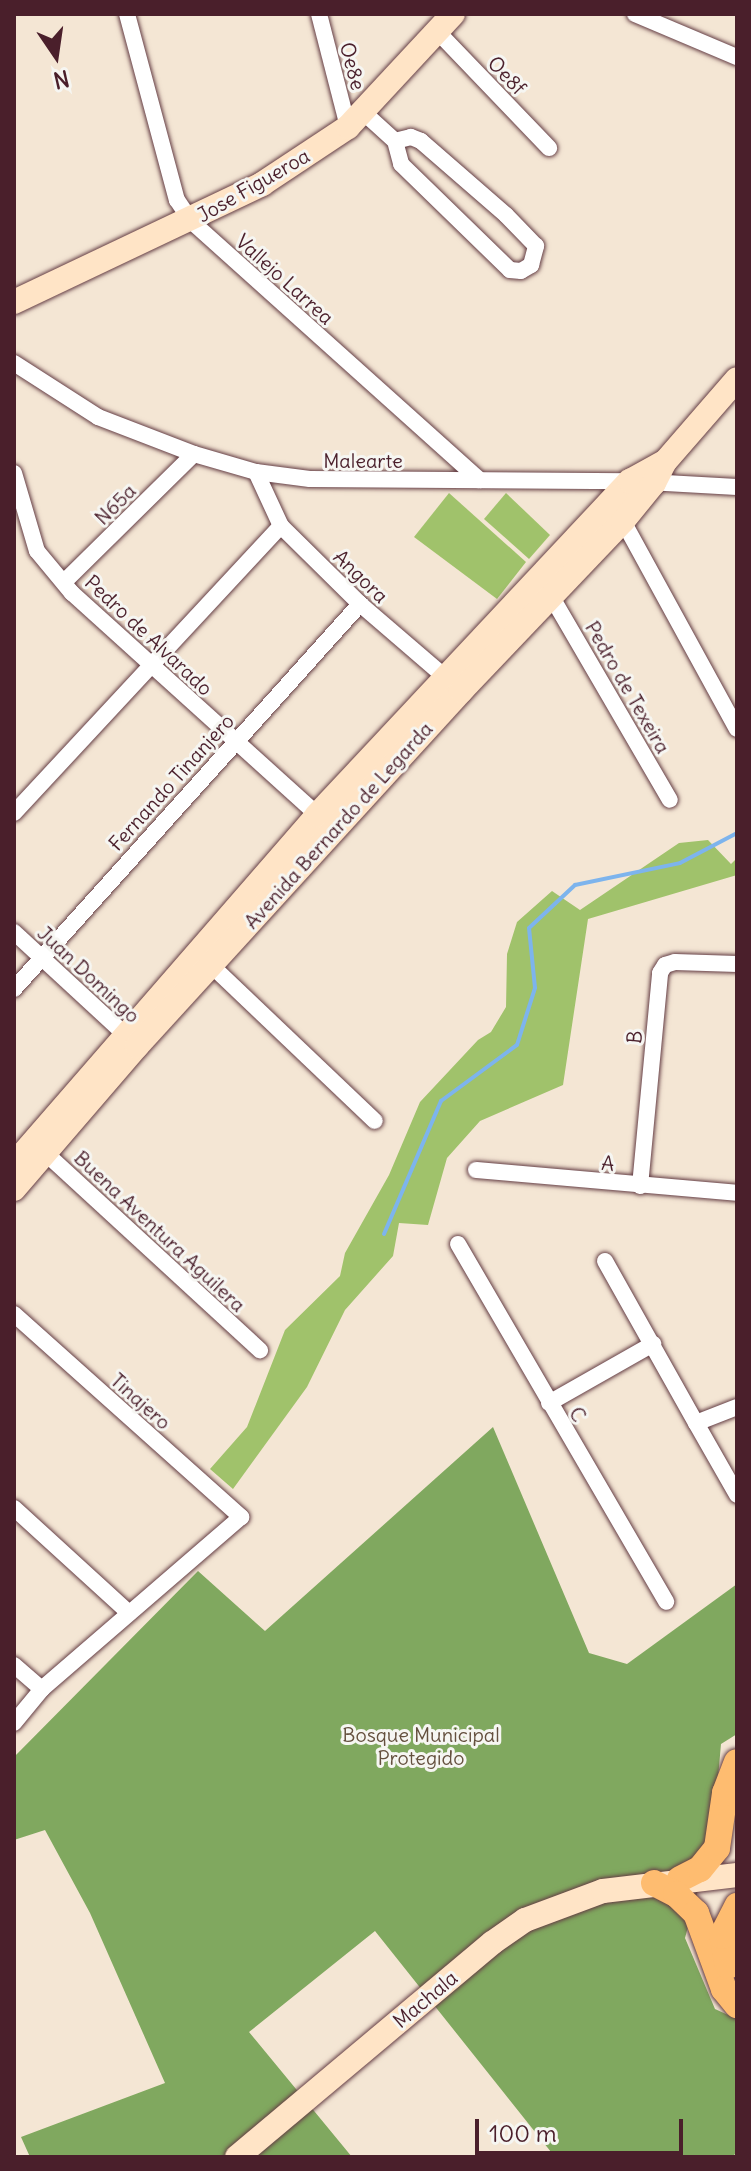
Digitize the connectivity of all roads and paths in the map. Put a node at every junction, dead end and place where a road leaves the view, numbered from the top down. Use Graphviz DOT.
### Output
graph roads {
  1 [pos="127,14"];
  2 [pos="319,14"];
  3 [pos="635,14"];
  4 [pos="444,22"];
  5 [pos="737,57"];
  6 [pos="355,119"];
  7 [pos="395,141"];
  8 [pos="549,148"];
  9 [pos="191,221"];
  10 [pos="14,302"];
  11 [pos="14,363"];
  12 [pos="737,379"];
  13 [pos="194,454"];
  14 [pos="256,472"];
  15 [pos="14,473"];
  16 [pos="649,475"];
  17 [pos="480,480"];
  18 [pos="737,487"];
  19 [pos="623,521"];
  20 [pos="281,526"];
  21 [pos="64,582"];
  22 [pos="550,594"];
  23 [pos="360,604"];
  24 [pos="153,665"];
  25 [pos="453,684"];
  26 [pos="737,729"];
  27 [pos="234,742"];
  28 [pos="670,800"];
  29 [pos="14,813"];
  30 [pos="325,823"];
  31 [pos="14,932"];
  32 [pos="42,957"];
  33 [pos="737,964"];
  34 [pos="211,965"];
  35 [pos="14,989"];
  36 [pos="131,1040"];
  37 [pos="375,1121"];
  38 [pos="40,1148"];
  39 [pos="14,1164"];
  40 [pos="476,1170"];
  41 [pos="640,1186"];
  42 [pos="14,1189"];
  43 [pos="737,1193"];
  44 [pos="458,1244"];
  45 [pos="605,1261"];
  46 [pos="14,1314"];
  47 [pos="653,1344"];
  48 [pos="260,1350"];
  49 [pos="549,1403"];
  50 [pos="737,1407"];
  51 [pos="696,1423"];
  52 [pos="737,1495"];
  53 [pos="14,1508"];
  54 [pos="666,1602"];
  55 [pos="129,1613"];
  56 [pos="14,1665"];
  57 [pos="42,1689"];
  58 [pos="14,1723"];
  59 [pos="737,1762"];
  60 [pos="737,1877"];
  61 [pos="680,1879"];
  62 [pos="646,1884"];
  63 [pos="737,1906"];
  64 [pos="737,1983"];
  65 [pos="737,2005"];
  66 [pos="237,2157"];
  1 -- 9 [label="street, Vallejo Larrea"];
  2 -- 6 [label="street, Oe8e"];
  3 -- 5 [label="street"];
  4 -- 6 [label="street, Jose Figueroa"];
  4 -- 8 [label="street, Oe8f"];
  6 -- 7 [label="street"];
  6 -- 9 [label="street, Jose Figueroa"];
  7 -- 7 [label="street"];
  9 -- 10 [label="street, Jose Figueroa"];
  9 -- 17 [label="street, Vallejo Larrea"];
  11 -- 13 [label="street, Malearte"];
  12 -- 16 [label="street, Avenida Bernardo de Legarda"];
  13 -- 14 [label="street, Malearte"];
  13 -- 21 [label="street, N65a"];
  14 -- 17 [label="street, Malearte"];
  14 -- 20 [label="street, Angora"];
  15 -- 21 [label="street, Pedro de Alvarado"];
  16 -- 17 [label="street, Malearte"];
  16 -- 18 [label="street, Malearte"];
  16 -- 19 [label="street, Avenida Bernardo de Legarda"];
  16 -- 25 [label="street, Avenida Bernardo de Legarda"];
  19 -- 22 [label="street, Avenida Bernardo de Legarda"];
  19 -- 26 [label="street"];
  20 -- 23 [label="street, Angora"];
  20 -- 24 [label="street"];
  21 -- 24 [label="street, Pedro de Alvarado"];
  22 -- 25 [label="street, Avenida Bernardo de Legarda"];
  22 -- 28 [label="street, Pedro de Texeira"];
  23 -- 25 [label="street, Angora"];
  23 -- 27 [label="street, Fernando Tinanjero"];
  24 -- 27 [label="street, Pedro de Alvarado"];
  24 -- 29 [label="street"];
  25 -- 30 [label="street, Avenida Bernardo de Legarda"];
  27 -- 30 [label="street, Pedro de Alvarado"];
  27 -- 32 [label="street, Fernando Tinanjero"];
  30 -- 34 [label="street, Avenida Bernardo de Legarda"];
  30 -- 36 [label="street, Avenida Bernardo de Legarda"];
  31 -- 32 [label="street, Juan Domingo"];
  32 -- 35 [label="street, Fernando Tinanjero"];
  32 -- 36 [label="street, Juan Domingo"];
  33 -- 41 [label="street, B"];
  34 -- 36 [label="street, Avenida Bernardo de Legarda"];
  34 -- 37 [label="street"];
  36 -- 38 [label="street, Avenida Bernardo de Legarda"];
  38 -- 39 [label="street, Avenida Bernardo de Legarda"];
  38 -- 42 [label="street, Avenida Bernardo de Legarda"];
  38 -- 48 [label="street, Buena Aventura Aguilera"];
  40 -- 41 [label="street, A"];
  41 -- 43 [label="street, A"];
  44 -- 49 [label="street, C"];
  45 -- 47 [label="street"];
  46 -- 55 [label="street, Tinajero"];
  47 -- 49 [label="street"];
  47 -- 51 [label="street"];
  49 -- 54 [label="street, C"];
  50 -- 51 [label="street"];
  51 -- 52 [label="street"];
  53 -- 55 [label="street"];
  55 -- 57 [label="street"];
  56 -- 57 [label="street"];
  57 -- 58 [label="street"];
  59 -- 61 [label="main road"];
  60 -- 61 [label="street, Machala"];
  60 -- 62 [label="street, Machala"];
  61 -- 62 [label="street, Machala"];
  62 -- 65 [label="main road"];
  62 -- 66 [label="street, Machala"];
  63 -- 64 [label="main road"];
}
